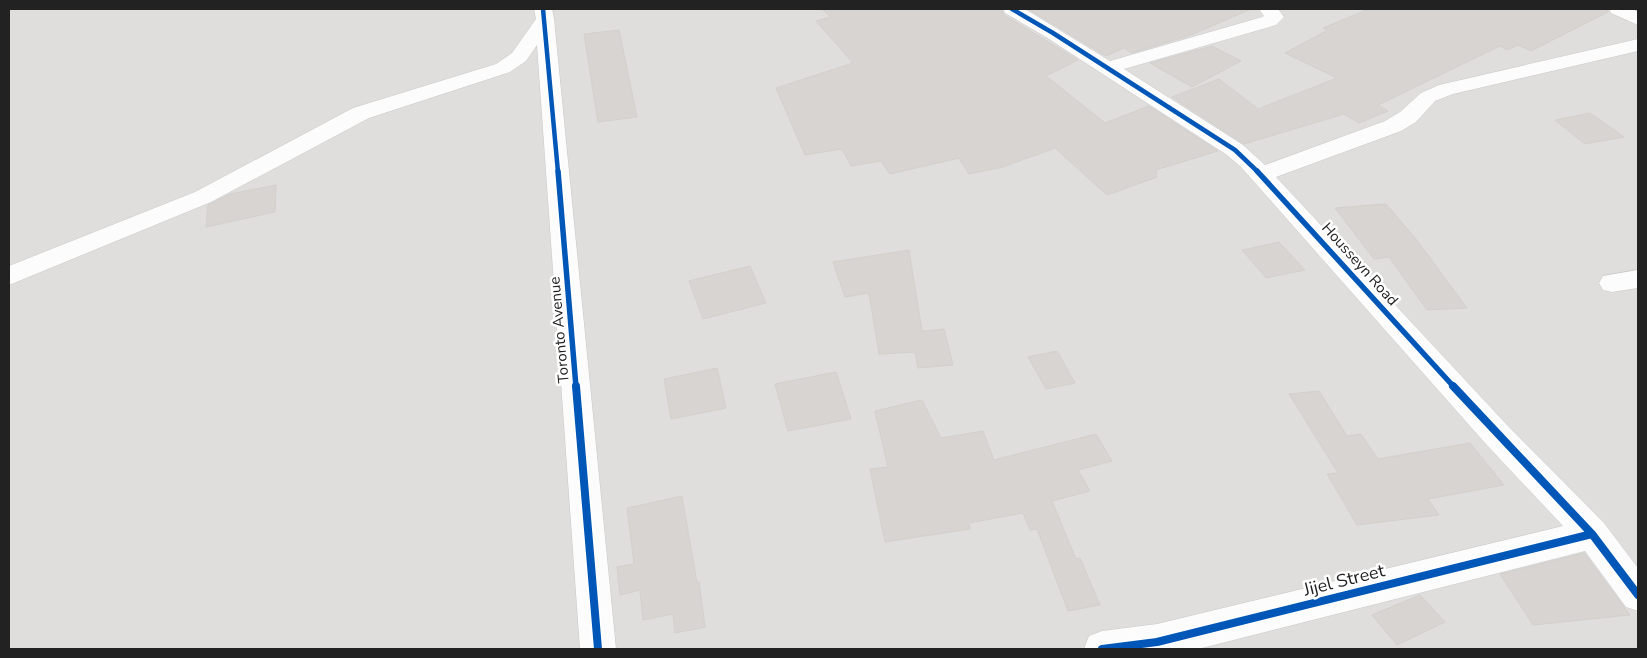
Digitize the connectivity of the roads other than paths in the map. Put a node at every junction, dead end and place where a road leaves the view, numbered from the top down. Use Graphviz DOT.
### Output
graph roads {
  1 [pos="1012,9"];
  2 [pos="1268,9"];
  3 [pos="1618,9"];
  4 [pos="544,14"];
  5 [pos="1638,19"];
  6 [pos="1638,45"];
  7 [pos="1107,68"];
  8 [pos="1262,174"];
  9 [pos="9,276"];
  10 [pos="1638,279"];
  11 [pos="1612,283"];
  12 [pos="1592,534"];
  13 [pos="1638,595"];
  14 [pos="598,649"];
  15 [pos="1102,649"];
  1 -- 7 [label="street, Housseyn Road"];
  2 -- 7 [label="street"];
  3 -- 5 [label="street"];
  4 -- 9 [label="street"];
  4 -- 14 [label="street, Toronto Avenue"];
  6 -- 8 [label="street"];
  7 -- 8 [label="street, Housseyn Road"];
  8 -- 12 [label="street, Housseyn Road"];
  10 -- 11 [label="street"];
  12 -- 13 [label="street, Housseyn Road"];
  12 -- 15 [label="street, Jijel Street"];
}
